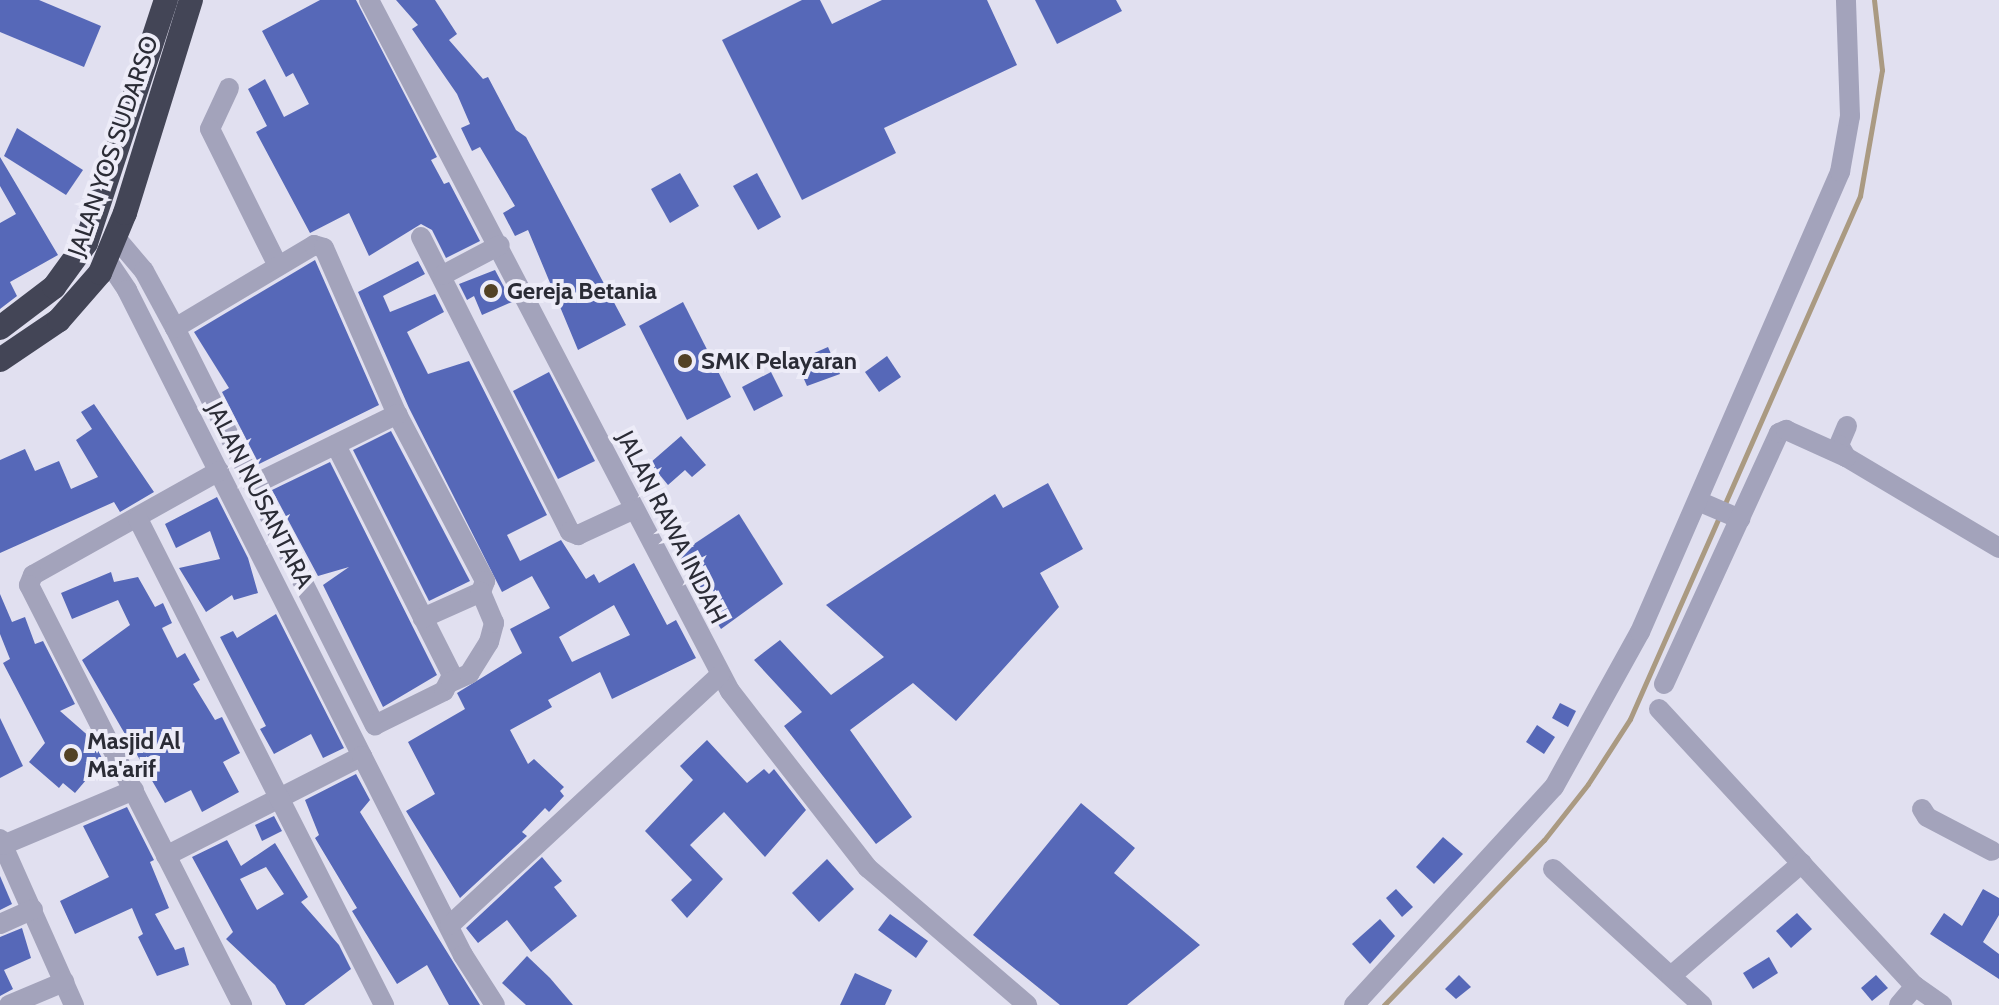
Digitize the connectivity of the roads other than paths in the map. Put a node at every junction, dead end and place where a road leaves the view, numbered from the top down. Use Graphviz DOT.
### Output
graph roads {
  1 [pos="166,0"];
  2 [pos="191,0"];
  3 [pos="369,0"];
  4 [pos="1846,0"];
  5 [pos="229,88"];
  6 [pos="421,237"];
  7 [pos="500,245"];
  8 [pos="112,249"];
  9 [pos="278,266"];
  10 [pos="443,275"];
  11 [pos="0,328"];
  12 [pos="175,328"];
  13 [pos="0,360"];
  14 [pos="397,414"];
  15 [pos="1847,426"];
  16 [pos="336,445"];
  17 [pos="1846,457"];
  18 [pos="219,471"];
  19 [pos="253,485"];
  20 [pos="1706,504"];
  21 [pos="632,510"];
  22 [pos="138,519"];
  23 [pos="1740,519"];
  24 [pos="1999,548"];
  25 [pos="481,592"];
  26 [pos="423,618"];
  27 [pos="720,675"];
  28 [pos="451,682"];
  29 [pos="1664,684"];
  30 [pos="1659,709"];
  31 [pos="362,756"];
  32 [pos="134,790"];
  33 [pos="278,798"];
  34 [pos="1922,809"];
  35 [pos="2,842"];
  36 [pos="1997,848"];
  37 [pos="166,856"];
  38 [pos="1802,863"];
  39 [pos="1553,869"];
  40 [pos="33,909"];
  41 [pos="0,924"];
  42 [pos="450,925"];
  43 [pos="1671,976"];
  44 [pos="64,982"];
  45 [pos="1915,986"];
  46 [pos="9,1005"];
  47 [pos="74,1005"];
  48 [pos="242,1005"];
  49 [pos="384,1005"];
  50 [pos="495,1005"];
  51 [pos="1027,1005"];
  52 [pos="1354,1005"];
  53 [pos="1702,1005"];
  54 [pos="1899,1005"];
  55 [pos="1942,1005"];
  1 -- 11 [label="highway"];
  2 -- 8 [label="highway, JALAN YOS SUDARSO"];
  3 -- 7 [label="street, JALAN RAWA INDAH"];
  4 -- 20 [label="street"];
  5 -- 9 [label="street"];
  6 -- 10 [label="street"];
  7 -- 10 [label="street"];
  7 -- 21 [label="street, JALAN RAWA INDAH"];
  8 -- 12 [label="street"];
  8 -- 13 [label="highway, JALAN YOS SUDARSO"];
  8 -- 18 [label="street, JALAN NUSANTARA"];
  9 -- 12 [label="street"];
  9 -- 14 [label="street"];
  10 -- 21 [label="street"];
  12 -- 19 [label="street"];
  14 -- 16 [label="street"];
  14 -- 25 [label="street"];
  15 -- 17 [label="street"];
  16 -- 19 [label="street"];
  16 -- 26 [label="street"];
  17 -- 23 [label="street"];
  17 -- 24 [label="street"];
  18 -- 22 [label="street"];
  18 -- 31 [label="street, JALAN NUSANTARA"];
  19 -- 28 [label="street"];
  20 -- 23 [label="street"];
  20 -- 52 [label="street"];
  21 -- 27 [label="street, JALAN RAWA INDAH"];
  22 -- 32 [label="street"];
  22 -- 33 [label="street"];
  23 -- 29 [label="street"];
  25 -- 26 [label="street"];
  25 -- 28 [label="street"];
  26 -- 28 [label="street"];
  27 -- 42 [label="street"];
  27 -- 51 [label="street, JALAN RAWA INDAH"];
  30 -- 38 [label="street"];
  31 -- 33 [label="street"];
  31 -- 42 [label="street, JALAN NUSANTARA"];
  32 -- 35 [label="street"];
  32 -- 37 [label="street"];
  33 -- 37 [label="street"];
  33 -- 49 [label="street"];
  34 -- 36 [label="street"];
  35 -- 40 [label="street"];
  37 -- 48 [label="street"];
  38 -- 43 [label="street"];
  38 -- 45 [label="street"];
  39 -- 43 [label="street"];
  40 -- 41 [label="street"];
  40 -- 44 [label="street"];
  42 -- 50 [label="street, JALAN NUSANTARA"];
  43 -- 53 [label="street"];
  44 -- 46 [label="street"];
  44 -- 47 [label="street"];
  45 -- 54 [label="street"];
  45 -- 55 [label="street"];
}
